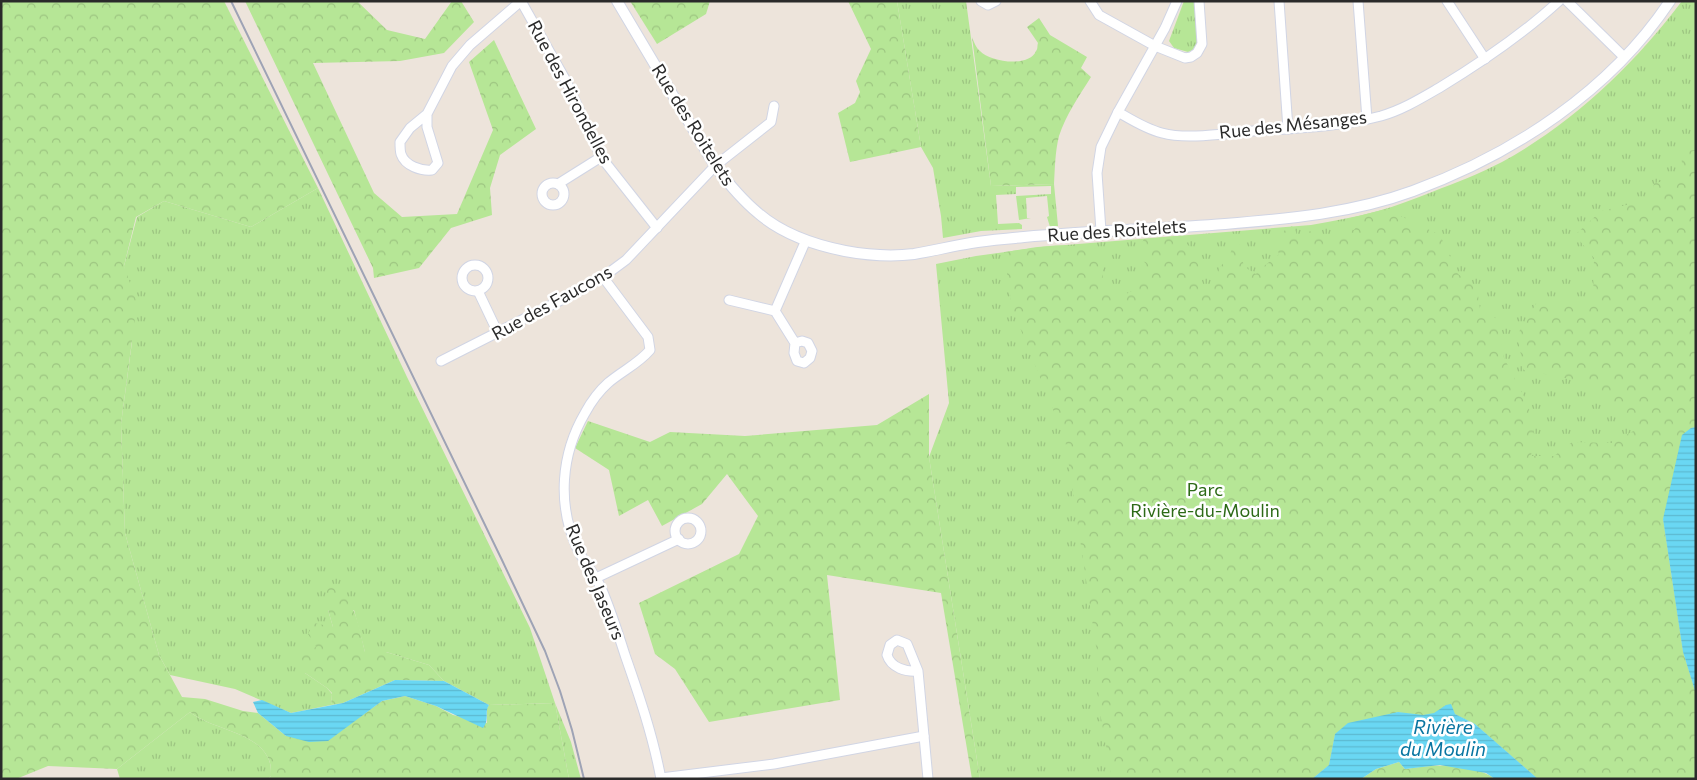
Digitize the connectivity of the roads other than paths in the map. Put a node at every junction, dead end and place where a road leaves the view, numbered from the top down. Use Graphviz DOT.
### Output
graph roads {
  1 [pos="521,1"];
  2 [pos="617,1"];
  3 [pos="981,1"];
  4 [pos="996,1"];
  5 [pos="1090,1"];
  6 [pos="1177,1"];
  7 [pos="1199,1"];
  8 [pos="1279,1"];
  9 [pos="1358,1"];
  10 [pos="1447,1"];
  11 [pos="1559,1"];
  12 [pos="1567,1"];
  13 [pos="1670,1"];
  14 [pos="1155,46"];
  15 [pos="1624,58"];
  16 [pos="1485,59"];
  17 [pos="774,106"];
  18 [pos="1118,112"];
  19 [pos="427,114"];
  20 [pos="1367,119"];
  21 [pos="1288,129"];
  22 [pos="601,157"];
  23 [pos="715,166"];
  24 [pos="558,184"];
  25 [pos="657,228"];
  26 [pos="1101,231"];
  27 [pos="806,240"];
  28 [pos="603,277"];
  29 [pos="478,291"];
  30 [pos="729,300"];
  31 [pos="775,311"];
  32 [pos="498,333"];
  33 [pos="795,343"];
  34 [pos="441,361"];
  35 [pos="679,539"];
  36 [pos="596,578"];
  37 [pos="918,671"];
  38 [pos="924,736"];
  39 [pos="661,778"];
  40 [pos="928,779"];
  1 -- 19 [label="street"];
  1 -- 22 [label="street, Rue des Hirondelles"];
  2 -- 23 [label="street, Rue des Roitelets"];
  3 -- 4 [label="street"];
  5 -- 14 [label="street"];
  6 -- 14 [label="street"];
  7 -- 14 [label="street"];
  8 -- 21 [label="street"];
  9 -- 20 [label="street"];
  10 -- 16 [label="street"];
  11 -- 16 [label="street, Rue des Mésanges"];
  12 -- 15 [label="street"];
  13 -- 15 [label="street, Rue des Roitelets"];
  14 -- 18 [label="street"];
  15 -- 26 [label="street, Rue des Roitelets"];
  16 -- 20 [label="street, Rue des Mésanges"];
  17 -- 23 [label="street, Rue des Faucons"];
  18 -- 21 [label="street, Rue des Mésanges"];
  18 -- 26 [label="street"];
  19 -- 19 [label="street"];
  20 -- 21 [label="street, Rue des Mésanges"];
  22 -- 24 [label="street"];
  22 -- 25 [label="street, Rue des Hirondelles"];
  23 -- 25 [label="street, Rue des Faucons"];
  23 -- 27 [label="street, Rue des Roitelets"];
  25 -- 28 [label="street, Rue des Faucons"];
  26 -- 27 [label="street, Rue des Roitelets"];
  27 -- 31 [label="street"];
  28 -- 32 [label="street, Rue des Faucons"];
  28 -- 36 [label="street, Rue des Jaseurs"];
  29 -- 32 [label="street"];
  30 -- 31 [label="street"];
  31 -- 33 [label="street"];
  32 -- 34 [label="street, Rue des Faucons"];
  35 -- 36 [label="street"];
  36 -- 39 [label="street, Rue des Jaseurs"];
  37 -- 38 [label="street"];
  38 -- 39 [label="street"];
  38 -- 40 [label="street"];
}
